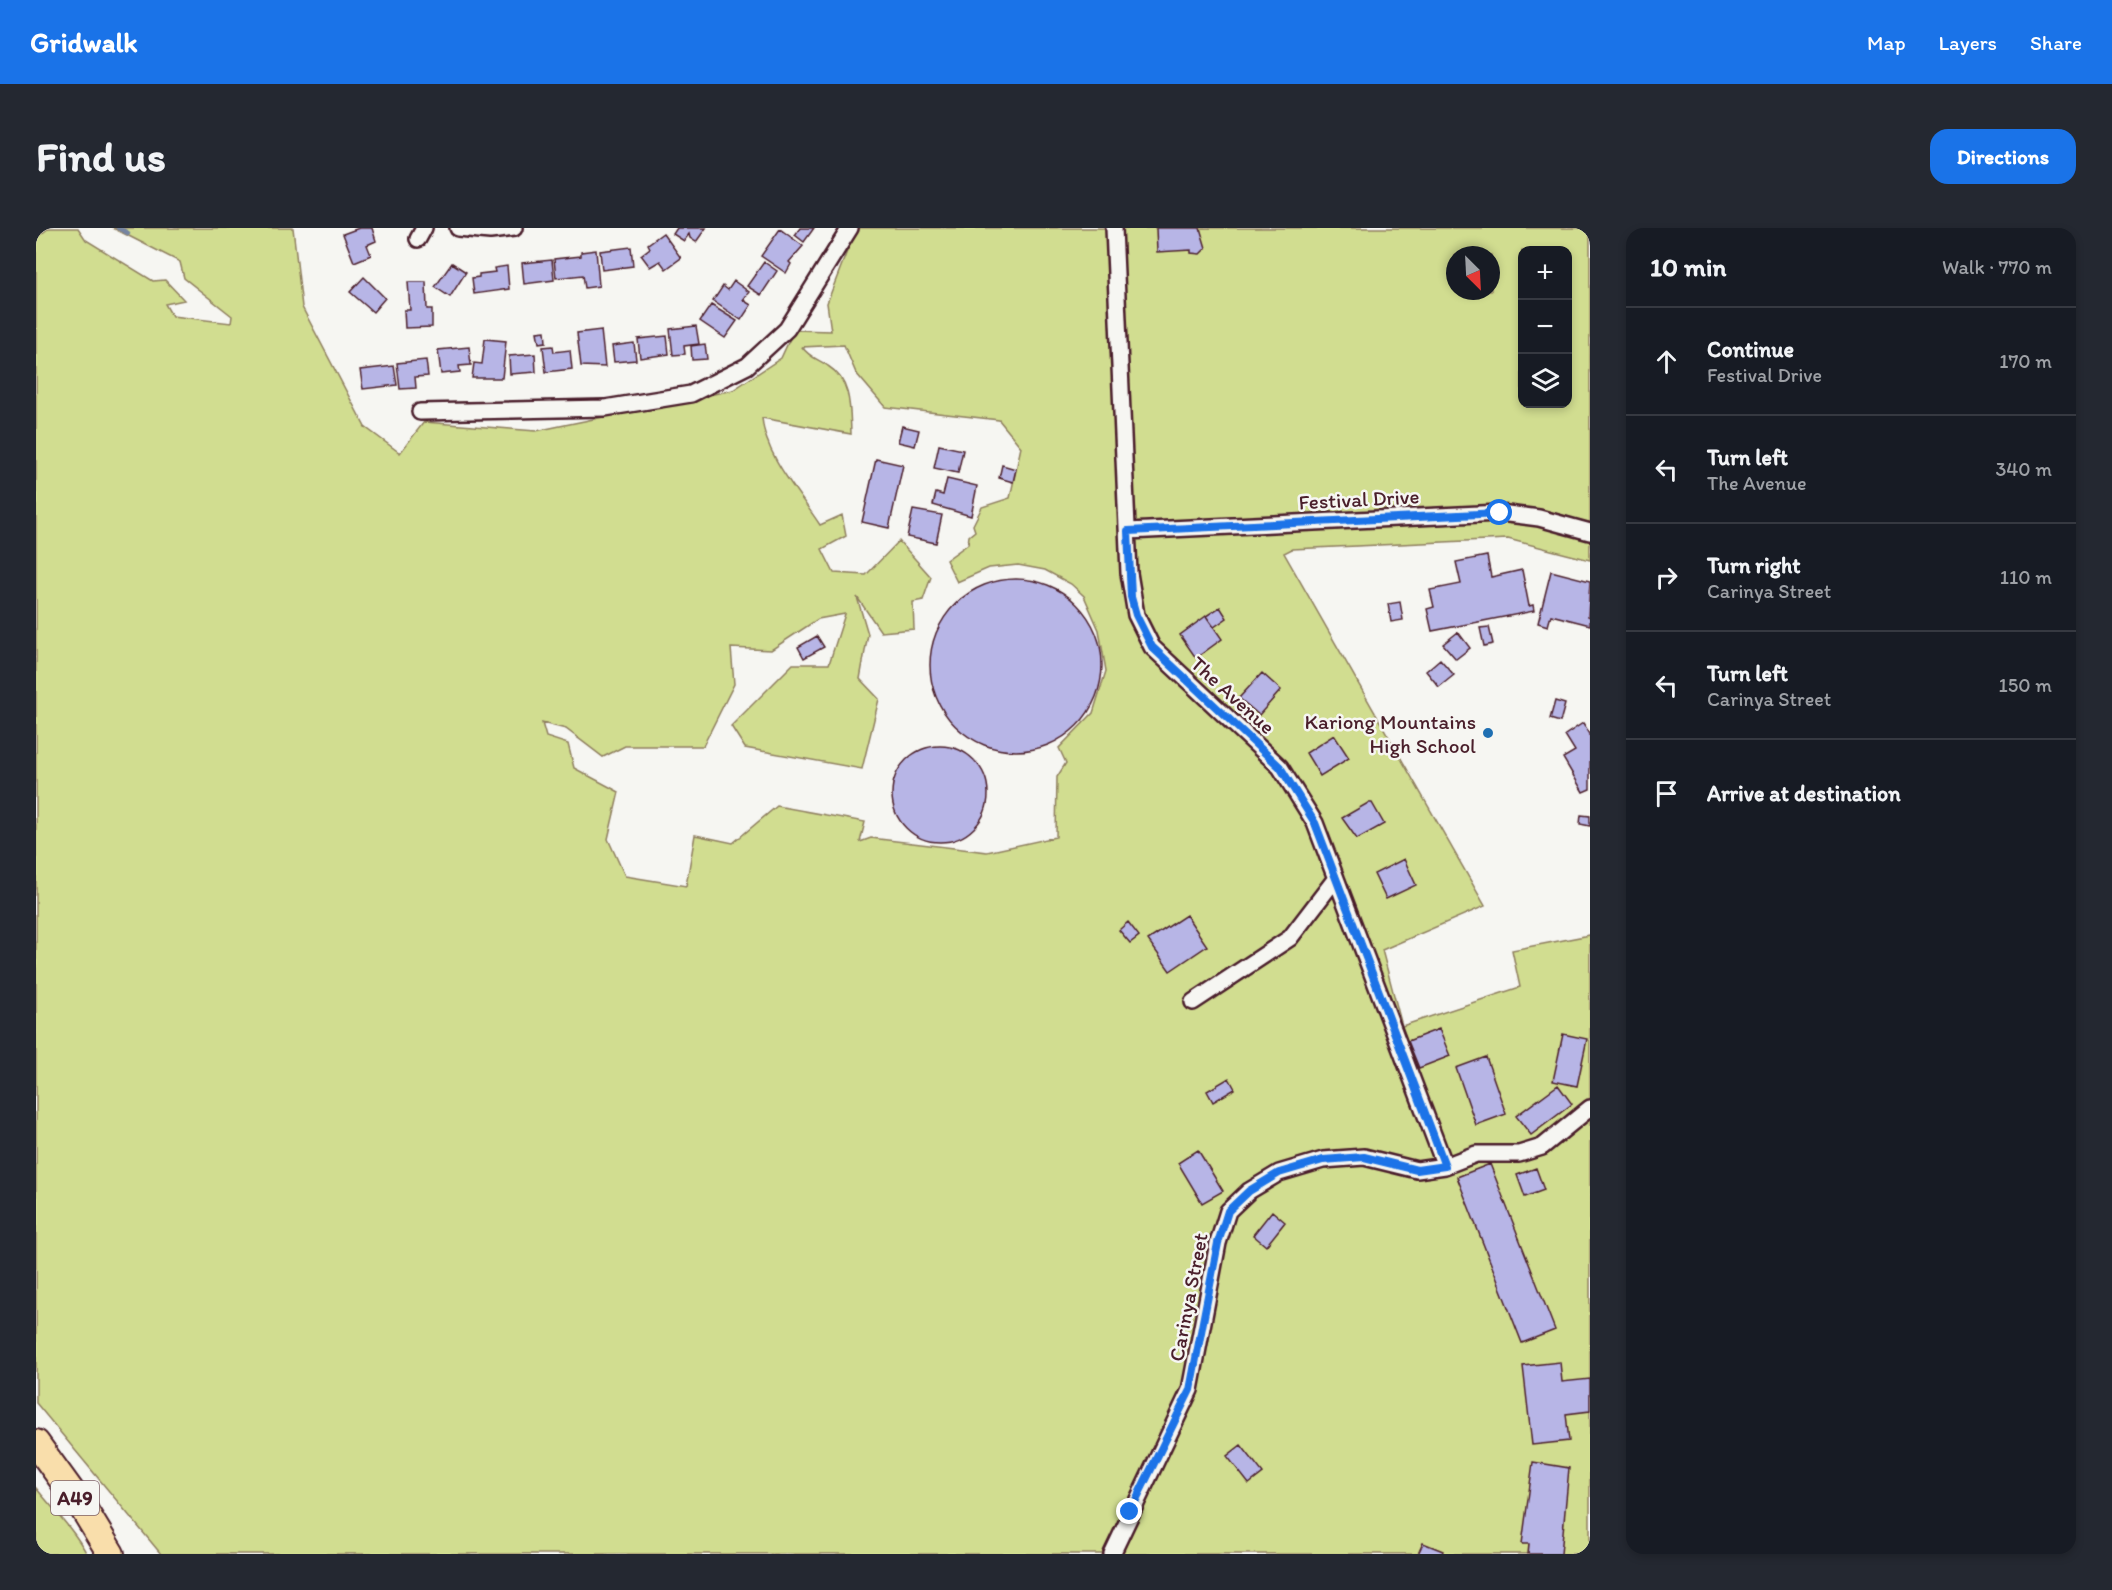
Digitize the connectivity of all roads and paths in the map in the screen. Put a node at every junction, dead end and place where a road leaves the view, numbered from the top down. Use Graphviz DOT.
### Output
graph roads {
  1 [pos="458,228"];
  2 [pos="514,228"];
  3 [pos="850,228"];
  4 [pos="1113,228"];
  5 [pos="420,412"];
  6 [pos="1128,531"];
  7 [pos="1590,532"];
  8 [pos="1336,878"];
  9 [pos="1193,1002"];
  10 [pos="1590,1108"];
  11 [pos="1445,1166"];
  12 [pos="36,1443"];
  13 [pos="111,1554"];
  14 [pos="1112,1554"];
  1 -- 2 [label="street"];
  3 -- 5 [label="street"];
  4 -- 6 [label="street, The Avenue"];
  6 -- 7 [label="street, Festival Drive"];
  6 -- 8 [label="street, The Avenue"];
  8 -- 9 [label="street"];
  8 -- 11 [label="street, The Avenue"];
  10 -- 11 [label="street, Carinya Street"];
  11 -- 14 [label="street, Carinya Street"];
  12 -- 13 [label="highway, A49"];
}
